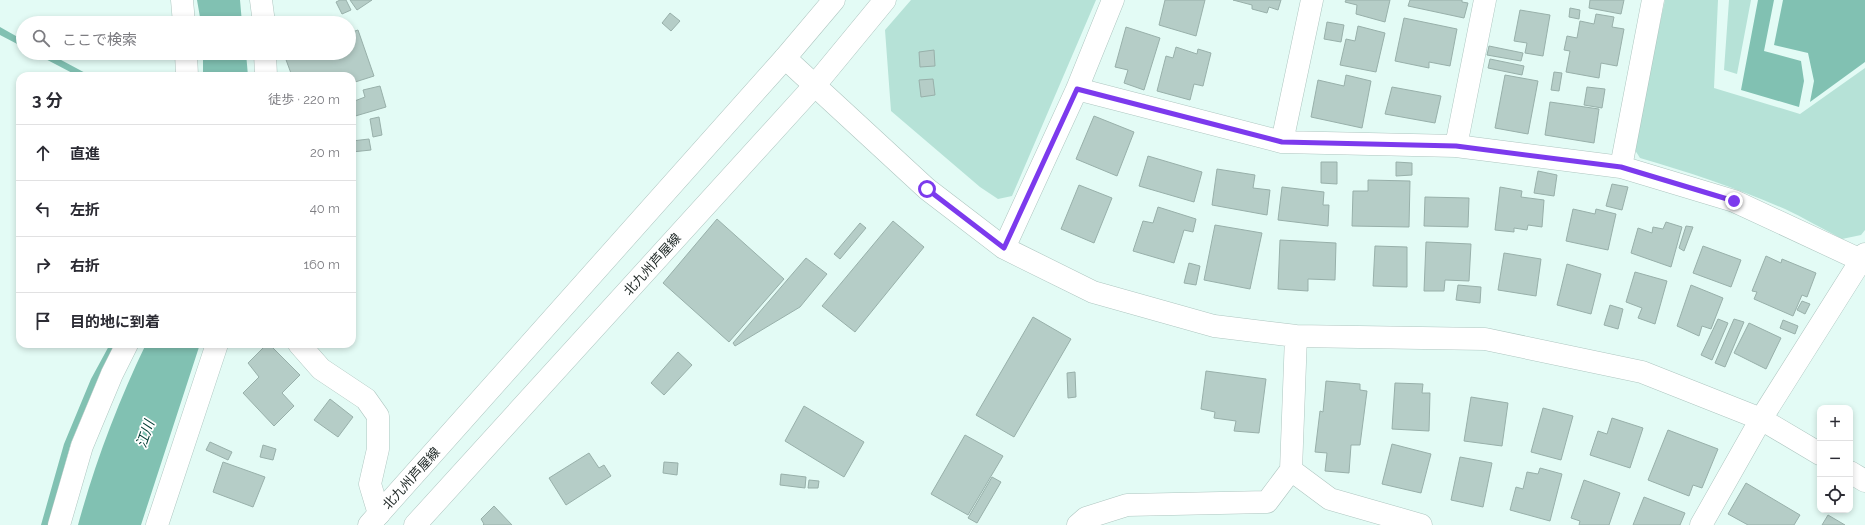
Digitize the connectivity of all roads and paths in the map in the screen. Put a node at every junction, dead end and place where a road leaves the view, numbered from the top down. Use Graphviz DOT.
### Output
graph roads {
  1 [pos="182,0"];
  2 [pos="261,0"];
  3 [pos="834,0"];
  4 [pos="885,0"];
  5 [pos="1113,0"];
  6 [pos="1312,0"];
  7 [pos="1485,0"];
  8 [pos="1653,0"];
  9 [pos="183,16"];
  10 [pos="263,16"];
  11 [pos="785,58"];
  12 [pos="186,60"];
  13 [pos="265,60"];
  14 [pos="187,72"];
  15 [pos="266,72"];
  16 [pos="815,85"];
  17 [pos="1077,89"];
  18 [pos="1282,142"];
  19 [pos="1456,146"];
  20 [pos="1621,167"];
  21 [pos="1004,248"];
  22 [pos="1864,258"];
  23 [pos="1296,336"];
  24 [pos="125,348"];
  25 [pos="216,348"];
  26 [pos="303,348"];
  27 [pos="1761,419"];
  28 [pos="1817,452"];
  29 [pos="1291,470"];
  30 [pos="1853,474"];
  31 [pos="1865,480"];
  32 [pos="374,520"];
  33 [pos="59,525"];
  34 [pos="157,525"];
  35 [pos="415,525"];
  36 [pos="1078,525"];
  37 [pos="1422,525"];
  38 [pos="1700,525"];
  1 -- 9 [label="street"];
  2 -- 10 [label="street"];
  3 -- 11 [label="street, 北九州芦屋線"];
  4 -- 16 [label="street, 北九州芦屋線"];
  5 -- 17 [label="street"];
  6 -- 18 [label="street"];
  7 -- 19 [label="street"];
  8 -- 20 [label="street"];
  11 -- 16 [label="street"];
  11 -- 32 [label="street, 北九州芦屋線"];
  12 -- 14 [label="street"];
  13 -- 15 [label="street"];
  16 -- 21 [label="street"];
  16 -- 35 [label="street, 北九州芦屋線"];
  17 -- 18 [label="street"];
  17 -- 21 [label="street"];
  18 -- 19 [label="street"];
  19 -- 20 [label="street"];
  20 -- 22 [label="street"];
  21 -- 23 [label="street"];
  22 -- 27 [label="street"];
  23 -- 27 [label="street"];
  23 -- 29 [label="street"];
  24 -- 33 [label="street"];
  25 -- 34 [label="street"];
  26 -- 32 [label="street"];
  27 -- 28 [label="street"];
  27 -- 38 [label="street"];
  29 -- 36 [label="street"];
  29 -- 37 [label="street"];
  30 -- 31 [label="street"];
}
